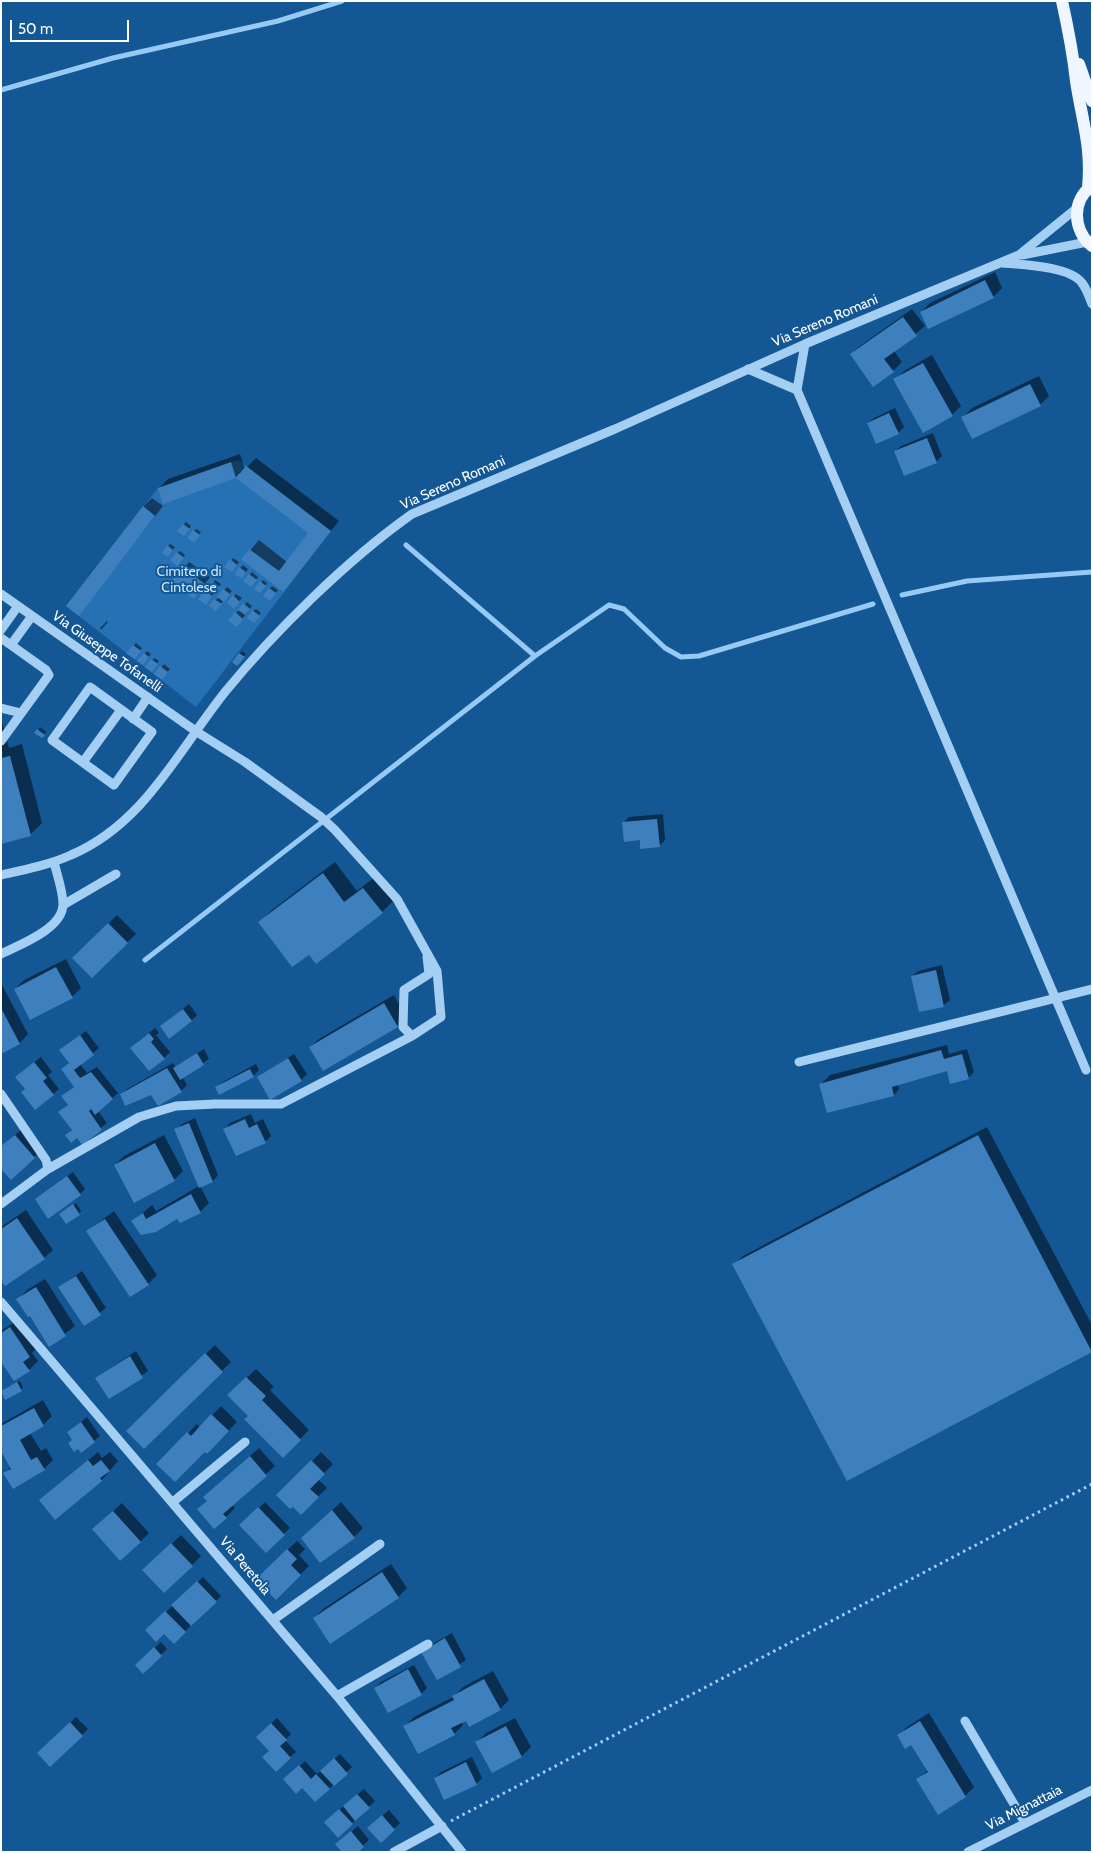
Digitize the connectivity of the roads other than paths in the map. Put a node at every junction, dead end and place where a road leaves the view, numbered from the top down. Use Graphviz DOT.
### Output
graph roads {
  1 [pos="1062,1"];
  2 [pos="1074,52"];
  3 [pos="1092,101"];
  4 [pos="1090,187"];
  5 [pos="1077,208"];
  6 [pos="1089,244"];
  7 [pos="1019,255"];
  8 [pos="1003,262"];
  9 [pos="1092,304"];
  10 [pos="805,344"];
  11 [pos="748,368"];
  12 [pos="797,390"];
  13 [pos="1,594"];
  14 [pos="18,606"];
  15 [pos="32,616"];
  16 [pos="1,630"];
  17 [pos="1,638"];
  18 [pos="11,645"];
  19 [pos="148,697"];
  20 [pos="1,708"];
  21 [pos="121,710"];
  22 [pos="21,713"];
  23 [pos="133,719"];
  24 [pos="197,732"];
  25 [pos="1,741"];
  26 [pos="83,762"];
  27 [pos="54,862"];
  28 [pos="116,874"];
  29 [pos="1,875"];
  30 [pos="63,905"];
  31 [pos="1,954"];
  32 [pos="427,954"];
  33 [pos="1092,989"];
  34 [pos="1055,998"];
  35 [pos="412,1036"];
  36 [pos="799,1062"];
  37 [pos="1086,1070"];
  38 [pos="1,1094"];
  39 [pos="48,1168"];
  40 [pos="1,1204"];
  41 [pos="1,1302"];
  42 [pos="245,1442"];
  43 [pos="173,1502"];
  44 [pos="380,1544"];
  45 [pos="273,1620"];
  46 [pos="428,1644"];
  47 [pos="337,1696"];
  48 [pos="965,1721"];
  49 [pos="1092,1790"];
  50 [pos="1025,1823"];
  51 [pos="442,1826"];
  52 [pos="394,1852"];
  53 [pos="462,1852"];
  54 [pos="968,1852"];
  1 -- 2 [label="main road"];
  2 -- 3 [label="main road"];
  2 -- 4 [label="main road"];
  4 -- 5 [label="main road"];
  5 -- 6 [label="main road"];
  5 -- 7 [label="street"];
  6 -- 7 [label="street"];
  7 -- 8 [label="street, Via Sereno Romani"];
  8 -- 9 [label="street"];
  8 -- 10 [label="street, Via Sereno Romani"];
  10 -- 11 [label="street, Via Sereno Romani"];
  10 -- 12 [label="street"];
  11 -- 12 [label="street"];
  11 -- 24 [label="street, Via Sereno Romani"];
  12 -- 34 [label="street"];
  13 -- 14 [label="street, Via Giuseppe Tofanelli"];
  14 -- 15 [label="street, Via Giuseppe Tofanelli"];
  14 -- 16 [label="street"];
  15 -- 18 [label="street"];
  15 -- 19 [label="street, Via Giuseppe Tofanelli"];
  17 -- 18 [label="street"];
  18 -- 22 [label="street"];
  19 -- 23 [label="street"];
  19 -- 24 [label="street, Via Giuseppe Tofanelli"];
  20 -- 22 [label="street"];
  21 -- 23 [label="street"];
  21 -- 26 [label="street"];
  21 -- 26 [label="street"];
  22 -- 25 [label="street"];
  23 -- 26 [label="street"];
  24 -- 27 [label="street, Via Sereno Romani"];
  24 -- 32 [label="street, Via Giuseppe Tofanelli"];
  27 -- 29 [label="street, Via Sereno Romani"];
  27 -- 30 [label="street"];
  28 -- 30 [label="street"];
  30 -- 31 [label="street"];
  32 -- 35 [label="street"];
  32 -- 35 [label="street, Via Giuseppe Tofanelli"];
  33 -- 34 [label="street"];
  34 -- 36 [label="street"];
  34 -- 37 [label="street"];
  35 -- 39 [label="street"];
  38 -- 39 [label="street"];
  39 -- 40 [label="street"];
  41 -- 43 [label="street, Via Peretola"];
  42 -- 43 [label="street"];
  43 -- 45 [label="street, Via Peretola"];
  44 -- 45 [label="street"];
  45 -- 47 [label="street, Via Peretola"];
  46 -- 47 [label="street"];
  47 -- 51 [label="street, Via Peretola"];
  48 -- 50 [label="street"];
  49 -- 50 [label="street, Via Mignattaia"];
  50 -- 54 [label="street, Via Mignattaia"];
  51 -- 52 [label="street"];
  51 -- 53 [label="street, Via Peretola"];
}
